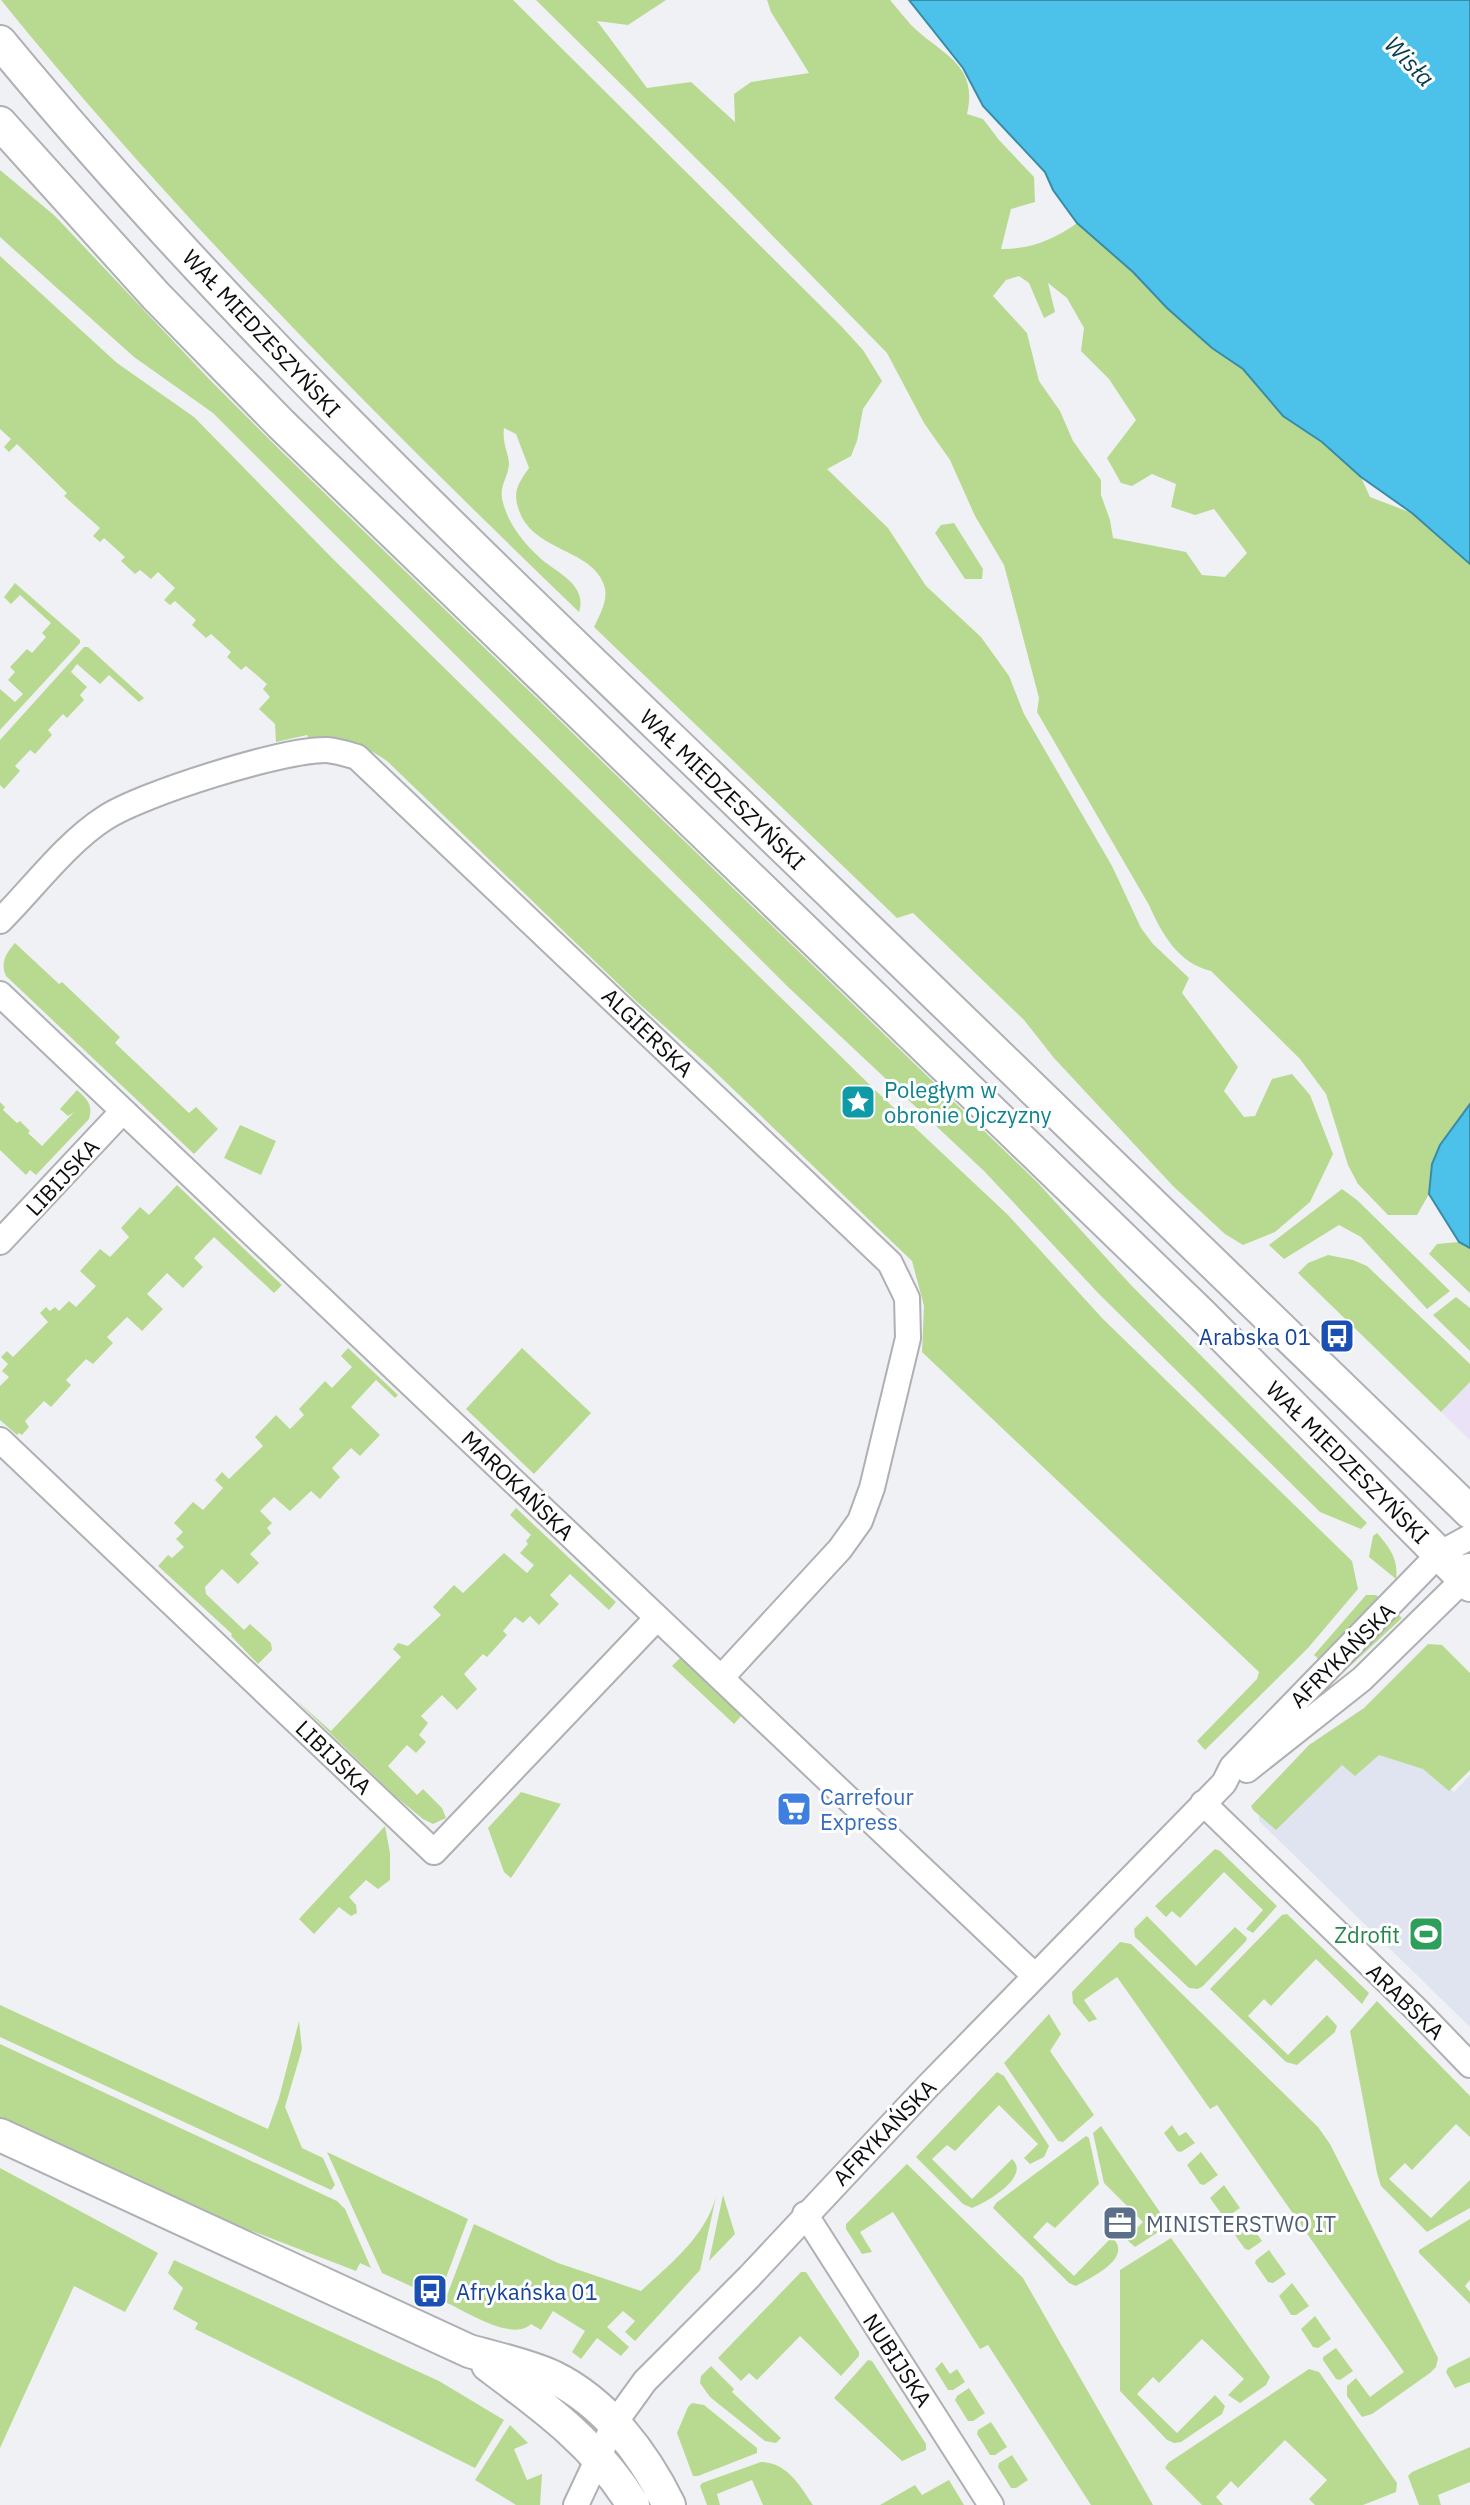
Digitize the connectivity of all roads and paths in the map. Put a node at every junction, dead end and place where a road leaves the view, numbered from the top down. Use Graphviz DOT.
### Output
graph roads {
  1 [pos="0,42"];
  2 [pos="0,123"];
  3 [pos="0,921"];
  4 [pos="0,994"];
  5 [pos="123,1111"];
  6 [pos="0,1242"];
  7 [pos="0,1440"];
  8 [pos="1470,1512"];
  9 [pos="1470,1537"];
  10 [pos="1439,1554"];
  11 [pos="1468,1576"];
  12 [pos="657,1618"];
  13 [pos="721,1678"];
  14 [pos="1224,1783"];
  15 [pos="1203,1803"];
  16 [pos="1035,1976"];
  17 [pos="1470,2065"];
  18 [pos="0,2135"];
  19 [pos="805,2214"];
  20 [pos="469,2351"];
  21 [pos="614,2424"];
  22 [pos="598,2457"];
  23 [pos="576,2505"];
  24 [pos="633,2505"];
  25 [pos="669,2505"];
  26 [pos="991,2505"];
  1 -- 8 [label="main road, WAŁ MIEDZESZYŃSKI"];
  2 -- 10 [label="main road, WAŁ MIEDZESZYŃSKI"];
  3 -- 13 [label="street, ALGIERSKA"];
  4 -- 5 [label="street, MAROKAŃSKA"];
  5 -- 6 [label="street, LIBIJSKA"];
  5 -- 12 [label="street, MAROKAŃSKA"];
  7 -- 12 [label="street, LIBIJSKA"];
  9 -- 10 [label="street, AFRYKAŃSKA"];
  10 -- 11 [label="main road, WAŁ MIEDZESZYŃSKI"];
  10 -- 14 [label="street, AFRYKAŃSKA"];
  11 -- 14 [label="street, AFRYKAŃSKA"];
  12 -- 13 [label="street, MAROKAŃSKA"];
  13 -- 16 [label="street, MAROKAŃSKA"];
  14 -- 15 [label="street, AFRYKAŃSKA"];
  15 -- 16 [label="street, AFRYKAŃSKA"];
  15 -- 17 [label="street, ARABSKA"];
  16 -- 19 [label="street, AFRYKAŃSKA"];
  18 -- 20 [label="main road"];
  19 -- 21 [label="street, AFRYKAŃSKA"];
  19 -- 26 [label="street, NUBIJSKA"];
  20 -- 21 [label="main road"];
  20 -- 22 [label="main road"];
  21 -- 22 [label="street, AFRYKAŃSKA"];
  21 -- 25 [label="main road"];
  22 -- 23 [label="street, AFRYKAŃSKA"];
  22 -- 24 [label="main road"];
}
